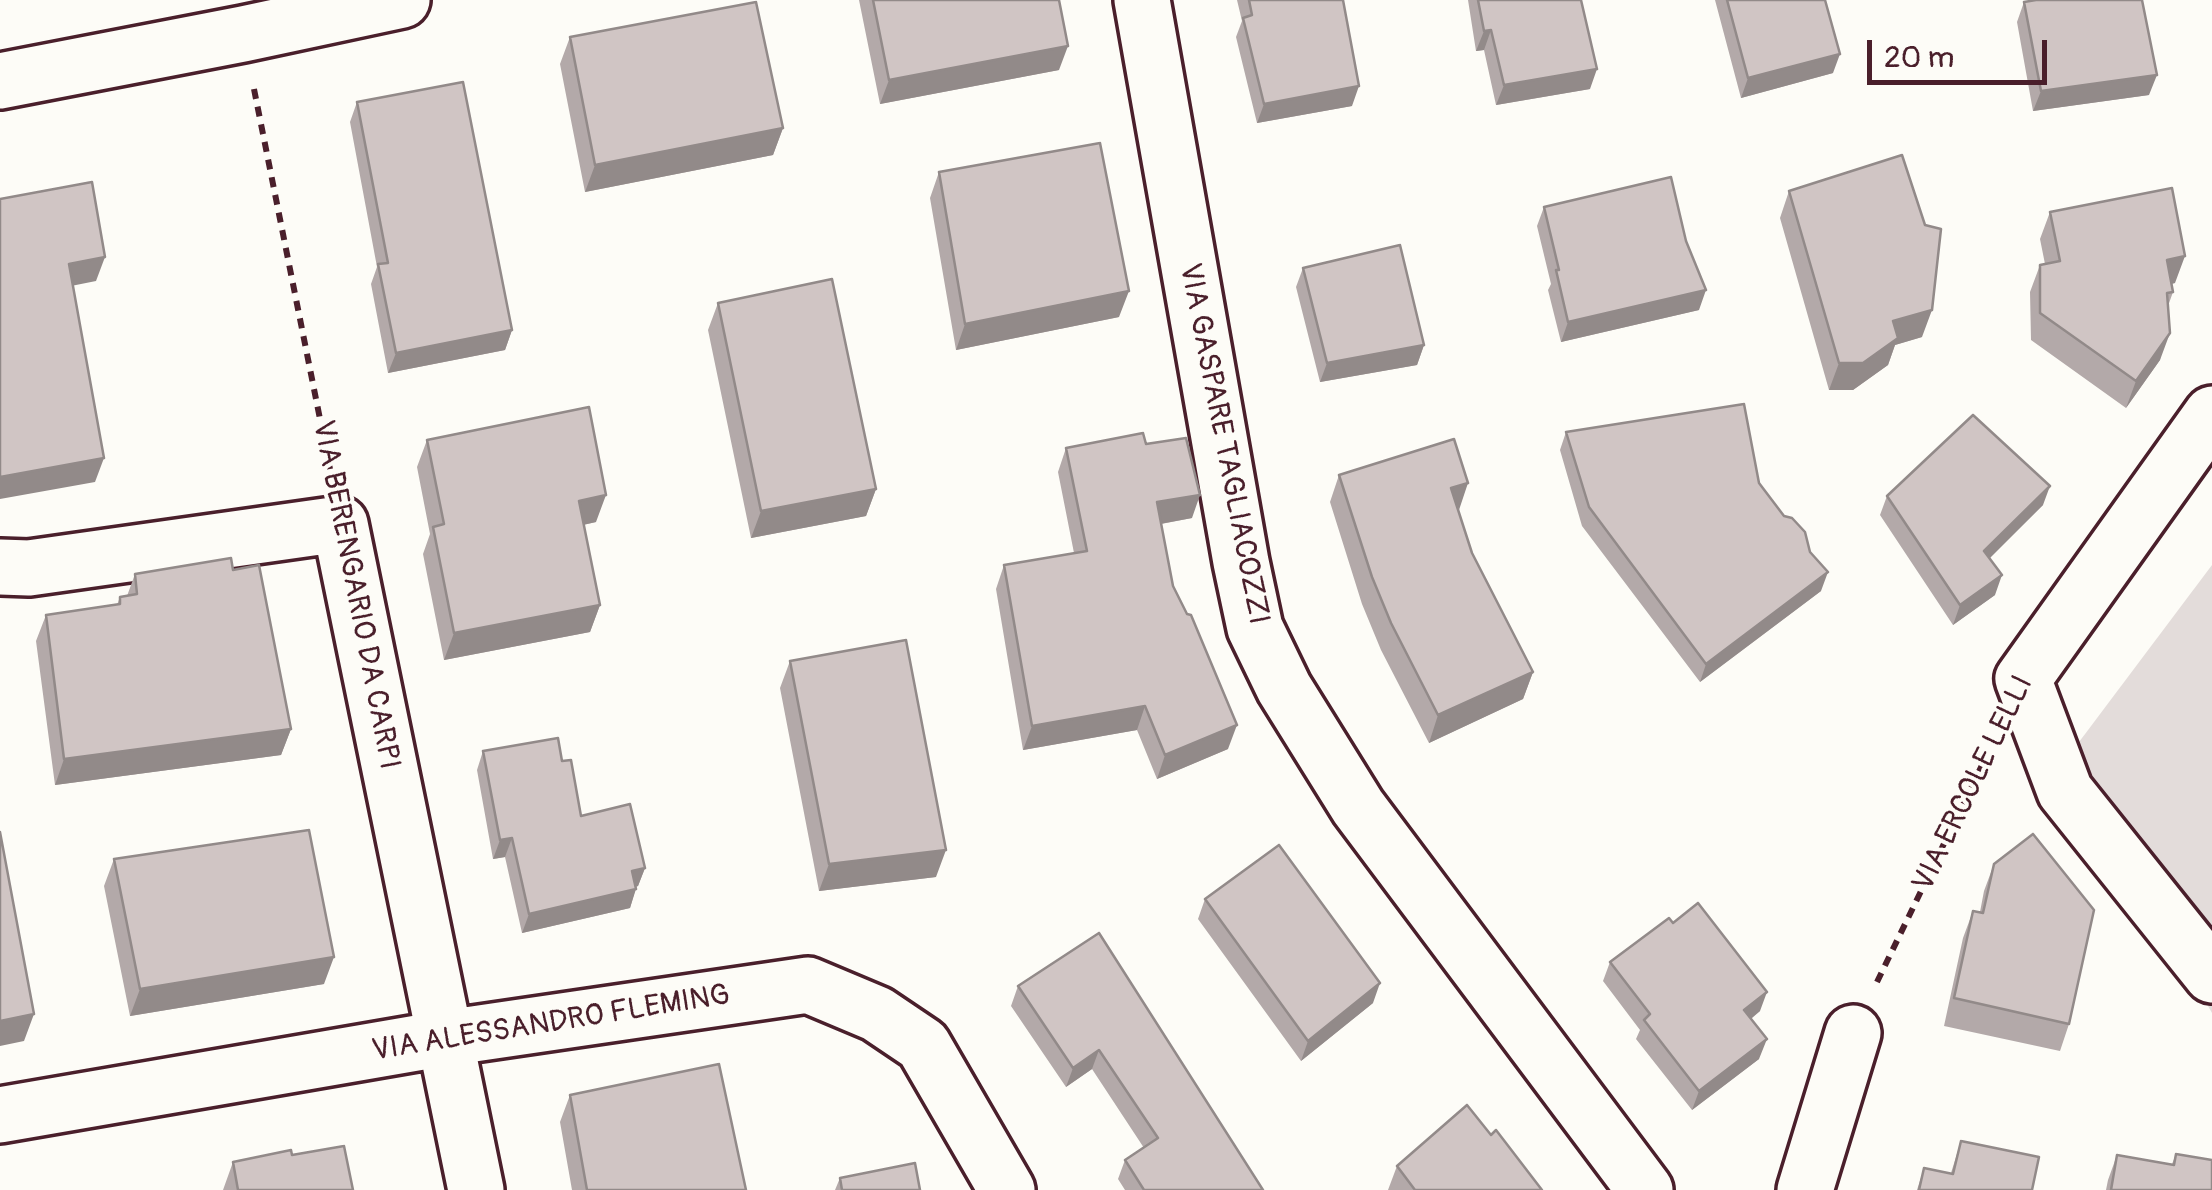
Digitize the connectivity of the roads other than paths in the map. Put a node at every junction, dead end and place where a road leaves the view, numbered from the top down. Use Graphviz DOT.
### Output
graph roads {
  1 [pos="402,0"];
  2 [pos="1142,0"];
  3 [pos="240,17"];
  4 [pos="0,81"];
  5 [pos="2212,414"];
  6 [pos="0,567"];
  7 [pos="2212,974"];
  8 [pos="1852,1033"];
  9 [pos="446,1038"];
  10 [pos="0,1115"];
  11 [pos="476,1190"];
  12 [pos="1007,1190"];
  13 [pos="1645,1190"];
  14 [pos="1805,1190"];
  1 -- 3 [label="street"];
  2 -- 13 [label="street, VIA GASPARE TAGLIACOZZI"];
  3 -- 4 [label="street"];
  5 -- 7 [label="street, VIA ERCOLE LELLI"];
  6 -- 9 [label="street, VIA BERENGARIO DA CARPI"];
  8 -- 14 [label="street"];
  9 -- 10 [label="street, VIA ALESSANDRO FLEMING"];
  9 -- 11 [label="street, VIA BERENGARIO DA CARPI"];
  9 -- 12 [label="street, VIA ALESSANDRO FLEMING"];
}
